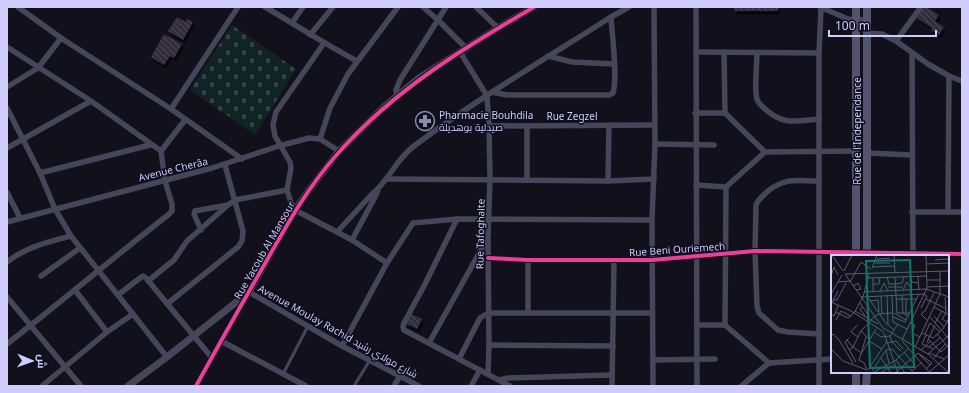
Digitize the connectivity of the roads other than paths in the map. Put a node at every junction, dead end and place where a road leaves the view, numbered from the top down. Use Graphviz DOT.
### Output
graph roads {
  1 [pos="18,7"];
  2 [pos="238,7"];
  3 [pos="265,7"];
  4 [pos="303,7"];
  5 [pos="333,7"];
  6 [pos="398,7"];
  7 [pos="423,7"];
  8 [pos="446,7"];
  9 [pos="476,7"];
  10 [pos="534,7"];
  11 [pos="629,7"];
  12 [pos="654,7"];
  13 [pos="696,7"];
  14 [pos="820,7"];
  15 [pos="856,7"];
  16 [pos="867,7"];
  17 [pos="921,7"];
  18 [pos="611,17"];
  19 [pos="438,20"];
  20 [pos="856,20"];
  21 [pos="867,20"];
  22 [pos="292,23"];
  23 [pos="498,28"];
  24 [pos="867,33"];
  25 [pos="310,35"];
  26 [pos="60,38"];
  27 [pos="896,41"];
  28 [pos="324,43"];
  29 [pos="7,47"];
  30 [pos="463,50"];
  31 [pos="696,52"];
  32 [pos="724,52"];
  33 [pos="757,52"];
  34 [pos="819,52"];
  35 [pos="912,53"];
  36 [pos="548,56"];
  37 [pos="357,61"];
  38 [pos="614,64"];
  39 [pos="38,68"];
  40 [pos="949,76"];
  41 [pos="962,81"];
  42 [pos="7,86"];
  43 [pos="492,92"];
  44 [pos="397,96"];
  45 [pos="487,96"];
  46 [pos="91,101"];
  47 [pos="7,108"];
  48 [pos="171,109"];
  49 [pos="695,113"];
  50 [pos="725,113"];
  51 [pos="819,119"];
  52 [pos="185,120"];
  53 [pos="654,124"];
  54 [pos="609,125"];
  55 [pos="489,126"];
  56 [pos="526,126"];
  57 [pos="22,139"];
  58 [pos="320,139"];
  59 [pos="654,144"];
  60 [pos="150,145"];
  61 [pos="696,145"];
  62 [pos="714,145"];
  63 [pos="279,146"];
  64 [pos="7,148"];
  65 [pos="161,151"];
  66 [pos="339,151"];
  67 [pos="819,151"];
  68 [pos="856,151"];
  69 [pos="765,152"];
  70 [pos="867,154"];
  71 [pos="912,155"];
  72 [pos="242,159"];
  73 [pos="225,165"];
  74 [pos="40,174"];
  75 [pos="386,179"];
  76 [pos="490,179"];
  77 [pos="654,179"];
  78 [pos="527,180"];
  79 [pos="608,180"];
  80 [pos="166,181"];
  81 [pos="819,181"];
  82 [pos="696,185"];
  83 [pos="726,187"];
  84 [pos="378,189"];
  85 [pos="287,190"];
  86 [pos="7,192"];
  87 [pos="235,200"];
  88 [pos="228,205"];
  89 [pos="55,209"];
  90 [pos="295,210"];
  91 [pos="912,212"];
  92 [pos="948,212"];
  93 [pos="962,212"];
  94 [pos="20,218"];
  95 [pos="457,220"];
  96 [pos="489,220"];
  97 [pos="652,220"];
  98 [pos="7,222"];
  99 [pos="201,230"];
  100 [pos="337,232"];
  101 [pos="71,236"];
  102 [pos="488,236"];
  103 [pos="352,240"];
  104 [pos="80,248"];
  105 [pos="755,251"];
  106 [pos="819,252"];
  107 [pos="913,253"];
  108 [pos="725,254"];
  109 [pos="856,254"];
  110 [pos="867,254"];
  111 [pos="962,254"];
  112 [pos="696,256"];
  113 [pos="488,258"];
  114 [pos="528,260"];
  115 [pos="614,260"];
  116 [pos="652,260"];
  117 [pos="7,262"];
  118 [pos="387,263"];
  119 [pos="98,270"];
  120 [pos="41,276"];
  121 [pos="148,281"];
  122 [pos="75,290"];
  123 [pos="248,292"];
  124 [pos="118,295"];
  125 [pos="8,300"];
  126 [pos="167,304"];
  127 [pos="614,312"];
  128 [pos="488,313"];
  129 [pos="528,313"];
  130 [pos="652,313"];
  131 [pos="133,314"];
  132 [pos="31,325"];
  133 [pos="697,325"];
  134 [pos="725,325"];
  135 [pos="308,326"];
  136 [pos="107,332"];
  137 [pos="819,334"];
  138 [pos="193,336"];
  139 [pos="221,341"];
  140 [pos="429,343"];
  141 [pos="7,344"];
  142 [pos="489,345"];
  143 [pos="342,346"];
  144 [pos="613,346"];
  145 [pos="167,356"];
  146 [pos="212,358"];
  147 [pos="459,359"];
  148 [pos="697,359"];
  149 [pos="715,359"];
  150 [pos="818,359"];
  151 [pos="831,359"];
  152 [pos="370,360"];
  153 [pos="653,360"];
  154 [pos="769,363"];
  155 [pos="65,367"];
  156 [pos="480,370"];
  157 [pos="856,373"];
  158 [pos="867,373"];
  159 [pos="283,374"];
  160 [pos="488,374"];
  161 [pos="400,376"];
  162 [pos="612,376"];
  163 [pos="499,380"];
  164 [pos="198,385"];
  165 [pos="42,386"];
  166 [pos="81,386"];
  167 [pos="128,386"];
  168 [pos="306,386"];
  169 [pos="354,386"];
  170 [pos="394,386"];
  171 [pos="419,386"];
  172 [pos="471,386"];
  173 [pos="510,386"];
  174 [pos="612,386"];
  175 [pos="653,386"];
  176 [pos="697,386"];
  177 [pos="741,386"];
  178 [pos="819,386"];
  179 [pos="856,386"];
  180 [pos="866,386"];
  1 -- 26 [label="street"];
  2 -- 48 [label="street"];
  3 -- 22 [label="street"];
  4 -- 22 [label="street"];
  5 -- 25 [label="street"];
  6 -- 37 [label="street"];
  7 -- 19 [label="street"];
  8 -- 19 [label="street"];
  9 -- 23 [label="street"];
  10 -- 23 [label="street, Rue Yacoub Al Mansour"];
  11 -- 18 [label="street"];
  12 -- 53 [label="street"];
  13 -- 31 [label="street"];
  14 -- 20 [label="street"];
  14 -- 34 [label="street"];
  15 -- 20 [label="main road, Rue de l'Independance"];
  16 -- 21 [label="main road, Rue de l'Independance"];
  17 -- 27 [label="street"];
  18 -- 36 [label="street"];
  18 -- 38 [label="street"];
  19 -- 30 [label="street"];
  19 -- 44 [label="street"];
  20 -- 21 [label="street"];
  20 -- 68 [label="main road, Rue de l'Independance"];
  21 -- 24 [label="main road, Rue de l'Independance"];
  22 -- 25 [label="street"];
  23 -- 30 [label="street, Rue Yacoub Al Mansour"];
  24 -- 27 [label="street"];
  24 -- 70 [label="main road, Rue de l'Independance"];
  25 -- 28 [label="street"];
  26 -- 39 [label="street"];
  26 -- 48 [label="street"];
  27 -- 35 [label="street"];
  28 -- 37 [label="street"];
  28 -- 63 [label="street"];
  29 -- 39 [label="street"];
  30 -- 44 [label="street, Rue Yacoub Al Mansour"];
  30 -- 45 [label="street"];
  31 -- 32 [label="street"];
  31 -- 49 [label="street"];
  32 -- 33 [label="street"];
  32 -- 50 [label="street"];
  33 -- 34 [label="street"];
  33 -- 51 [label="street"];
  34 -- 51 [label="street"];
  35 -- 40 [label="street"];
  35 -- 71 [label="street"];
  36 -- 38 [label="street"];
  36 -- 43 [label="street"];
  37 -- 58 [label="street"];
  38 -- 43 [label="street"];
  39 -- 42 [label="street"];
  39 -- 46 [label="street"];
  40 -- 41 [label="street"];
  40 -- 92 [label="street"];
  43 -- 45 [label="street"];
  44 -- 66 [label="street, Rue Yacoub Al Mansour"];
  45 -- 55 [label="street, Rue Tafoghalte"];
  45 -- 75 [label="street"];
  46 -- 57 [label="street"];
  46 -- 60 [label="street"];
  47 -- 57 [label="street"];
  48 -- 52 [label="street"];
  49 -- 50 [label="street"];
  49 -- 61 [label="street"];
  50 -- 69 [label="street"];
  51 -- 67 [label="street"];
  52 -- 65 [label="street"];
  52 -- 72 [label="street"];
  53 -- 54 [label="street, Rue Zegzel"];
  53 -- 59 [label="street"];
  54 -- 56 [label="street, Rue Zegzel"];
  54 -- 79 [label="street"];
  55 -- 56 [label="street, Rue Zegzel"];
  55 -- 76 [label="street, Rue Tafoghalte"];
  56 -- 78 [label="street"];
  57 -- 64 [label="street"];
  57 -- 74 [label="street"];
  58 -- 63 [label="street, Avenue Cherâa"];
  58 -- 66 [label="street"];
  59 -- 61 [label="street"];
  59 -- 77 [label="street"];
  60 -- 65 [label="street"];
  60 -- 74 [label="street"];
  61 -- 62 [label="street"];
  61 -- 82 [label="street"];
  63 -- 72 [label="street, Avenue Cherâa"];
  63 -- 85 [label="street"];
  65 -- 80 [label="street"];
  66 -- 90 [label="street, Rue Yacoub Al Mansour"];
  67 -- 68 [label="street"];
  67 -- 69 [label="street"];
  67 -- 81 [label="street"];
  68 -- 109 [label="main road, Rue de l'Independance"];
  69 -- 83 [label="street"];
  70 -- 71 [label="street"];
  70 -- 110 [label="main road, Rue de l'Independance"];
  71 -- 91 [label="street"];
  72 -- 73 [label="street, Avenue Cherâa"];
  73 -- 80 [label="street, Avenue Cherâa"];
  73 -- 87 [label="street"];
  74 -- 89 [label="street"];
  75 -- 76 [label="street"];
  75 -- 84 [label="street"];
  76 -- 78 [label="street"];
  76 -- 96 [label="street, Rue Tafoghalte"];
  77 -- 79 [label="street"];
  77 -- 97 [label="street"];
  78 -- 79 [label="street"];
  80 -- 89 [label="street, Avenue Cherâa"];
  80 -- 119 [label="street"];
  81 -- 105 [label="street"];
  81 -- 106 [label="street"];
  82 -- 83 [label="street"];
  82 -- 112 [label="street"];
  83 -- 108 [label="street"];
  84 -- 100 [label="street"];
  84 -- 103 [label="street"];
  85 -- 87 [label="street"];
  85 -- 90 [label="street"];
  86 -- 94 [label="street"];
  87 -- 88 [label="street"];
  87 -- 126 [label="street"];
  88 -- 99 [label="street"];
  88 -- 99 [label="street"];
  89 -- 94 [label="street, Avenue Cherâa"];
  89 -- 101 [label="street"];
  90 -- 100 [label="street"];
  90 -- 123 [label="street, Rue Yacoub Al Mansour"];
  91 -- 92 [label="street"];
  91 -- 107 [label="street"];
  92 -- 93 [label="street"];
  94 -- 98 [label="street, Avenue Cherâa"];
  95 -- 96 [label="street"];
  95 -- 118 [label="street"];
  95 -- 140 [label="street"];
  96 -- 97 [label="street"];
  96 -- 102 [label="street, Rue Tafoghalte"];
  97 -- 116 [label="street"];
  99 -- 121 [label="street"];
  100 -- 103 [label="street"];
  101 -- 104 [label="street"];
  101 -- 117 [label="street"];
  102 -- 113 [label="street, Rue Tafoghalte"];
  102 -- 140 [label="street"];
  103 -- 118 [label="street"];
  104 -- 119 [label="street"];
  104 -- 120 [label="street"];
  105 -- 106 [label="street, Rue Beni Ouriemech"];
  105 -- 108 [label="street, Rue Beni Ouriemech"];
  105 -- 137 [label="street"];
  106 -- 109 [label="street, Rue Beni Ouriemech"];
  106 -- 137 [label="street"];
  107 -- 110 [label="street, Rue Beni Ouriemech"];
  107 -- 111 [label="street, Rue Beni Ouriemech"];
  108 -- 112 [label="street, Rue Beni Ouriemech"];
  108 -- 134 [label="street"];
  109 -- 110 [label="street, Rue Beni Ouriemech"];
  112 -- 116 [label="street, Rue Beni Ouriemech"];
  112 -- 133 [label="street"];
  113 -- 114 [label="street, Rue Beni Ouriemech"];
  113 -- 128 [label="street, Rue Tafoghalte"];
  114 -- 115 [label="street, Rue Beni Ouriemech"];
  114 -- 129 [label="street"];
  115 -- 116 [label="street, Rue Beni Ouriemech"];
  115 -- 127 [label="street"];
  116 -- 130 [label="street"];
  118 -- 143 [label="street"];
  119 -- 122 [label="street"];
  119 -- 124 [label="street"];
  121 -- 124 [label="street"];
  121 -- 126 [label="street"];
  122 -- 132 [label="street"];
  122 -- 136 [label="street"];
  123 -- 135 [label="street, Avenue Moulay Rachid شارع مولاي رشيد"];
  123 -- 138 [label="street"];
  123 -- 139 [label="street, Rue Yacoub Al Mansour"];
  124 -- 131 [label="street"];
  125 -- 132 [label="street"];
  126 -- 138 [label="street"];
  127 -- 129 [label="street"];
  127 -- 130 [label="street"];
  127 -- 144 [label="street"];
  128 -- 129 [label="street"];
  128 -- 142 [label="street, Rue Tafoghalte"];
  128 -- 147 [label="street"];
  130 -- 153 [label="street"];
  131 -- 136 [label="street"];
  131 -- 145 [label="street"];
  132 -- 141 [label="street"];
  132 -- 155 [label="street"];
  133 -- 134 [label="street"];
  133 -- 148 [label="street"];
  134 -- 154 [label="street"];
  135 -- 143 [label="street, Avenue Moulay Rachid شارع مولاي رشيد"];
  135 -- 159 [label="lane"];
  136 -- 155 [label="street"];
  137 -- 150 [label="street"];
  138 -- 145 [label="street"];
  138 -- 146 [label="street"];
  139 -- 146 [label="street, Rue Yacoub Al Mansour"];
  139 -- 159 [label="street"];
  140 -- 147 [label="street"];
  142 -- 144 [label="street"];
  142 -- 160 [label="street, Rue Tafoghalte"];
  143 -- 152 [label="street, Avenue Moulay Rachid شارع مولاي رشيد"];
  144 -- 162 [label="street"];
  145 -- 167 [label="street"];
  146 -- 164 [label="street, Rue Yacoub Al Mansour"];
  147 -- 156 [label="street"];
  148 -- 149 [label="street"];
  148 -- 153 [label="street"];
  148 -- 176 [label="street"];
  150 -- 151 [label="street"];
  150 -- 154 [label="street"];
  150 -- 178 [label="street"];
  152 -- 161 [label="street, Avenue Moulay Rachid شارع مولاي رشيد"];
  152 -- 169 [label="lane"];
  153 -- 175 [label="street"];
  154 -- 177 [label="street"];
  155 -- 165 [label="street"];
  155 -- 166 [label="street"];
  156 -- 160 [label="street"];
  156 -- 172 [label="street"];
  157 -- 179 [label="main road"];
  158 -- 180 [label="main road"];
  159 -- 168 [label="street"];
  160 -- 163 [label="street"];
  161 -- 170 [label="street"];
  161 -- 171 [label="street, Avenue Moulay Rachid شارع مولاي رشيد"];
  162 -- 163 [label="street"];
  162 -- 174 [label="street"];
  163 -- 173 [label="street"];
}
